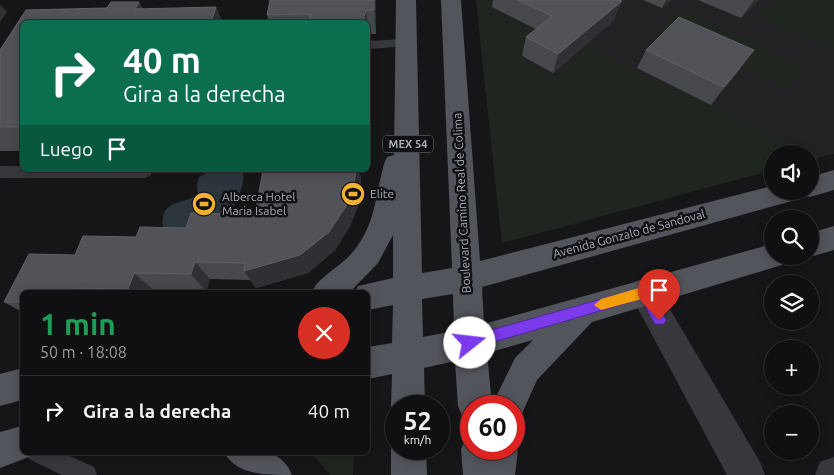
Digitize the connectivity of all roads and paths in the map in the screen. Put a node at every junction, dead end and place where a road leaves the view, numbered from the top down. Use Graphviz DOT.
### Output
graph roads {
  1 [pos="406,0"];
  2 [pos="451,0"];
  3 [pos="406,43"];
  4 [pos="370,45"];
  5 [pos="408,109"];
  6 [pos="0,172"];
  7 [pos="145,172"];
  8 [pos="834,180"];
  9 [pos="819,184"];
  10 [pos="764,198"];
  11 [pos="834,238"];
  12 [pos="819,242"];
  13 [pos="764,258"];
  14 [pos="466,278"];
  15 [pos="408,289"];
  16 [pos="331,290"];
  17 [pos="644,292"];
  18 [pos="370,296"];
  19 [pos="583,310"];
  20 [pos="470,343"];
  21 [pos="406,355"];
  22 [pos="370,363"];
  23 [pos="20,385"];
  24 [pos="0,390"];
  25 [pos="408,395"];
  26 [pos="475,395"];
  27 [pos="513,395"];
  28 [pos="39,455"];
  29 [pos="244,455"];
  30 [pos="408,460"];
  31 [pos="480,460"];
  32 [pos="499,460"];
  33 [pos="86,475"];
  34 [pos="274,475"];
  35 [pos="409,475"];
  36 [pos="481,475"];
  37 [pos="497,475"];
  38 [pos="747,475"];
  1 -- 3 [label="main road, MEX 54"];
  2 -- 14 [label="main road, Boulevard Camino Real de Colima"];
  3 -- 4 [label="lane"];
  3 -- 5 [label="main road, MEX 54"];
  5 -- 15 [label="main road, MEX 54"];
  5 -- 16 [label="main road"];
  6 -- 7 [label="lane"];
  8 -- 9 [label="main road"];
  10 -- 14 [label="main road, Avenida Gonzalo de Sandoval"];
  11 -- 12 [label="main road"];
  13 -- 17 [label="main road"];
  14 -- 15 [label="main road, Avenida Gonzalo de Sandoval"];
  14 -- 20 [label="main road, Boulevard Camino Real de Colima"];
  15 -- 18 [label="main road, Avenida Gonzalo de Sandoval"];
  15 -- 21 [label="main road, MEX 54"];
  17 -- 19 [label="main road"];
  17 -- 38 [label="street"];
  19 -- 20 [label="main road"];
  19 -- 27 [label="main road"];
  20 -- 21 [label="main road"];
  20 -- 26 [label="main road, Boulevard Camino Real de Colima"];
  21 -- 22 [label="main road"];
  21 -- 25 [label="main road, MEX 54"];
  23 -- 24 [label="main road"];
  28 -- 33 [label="lane"];
  29 -- 34 [label="main road"];
  30 -- 35 [label="main road"];
  31 -- 36 [label="main road"];
  32 -- 37 [label="main road"];
}
